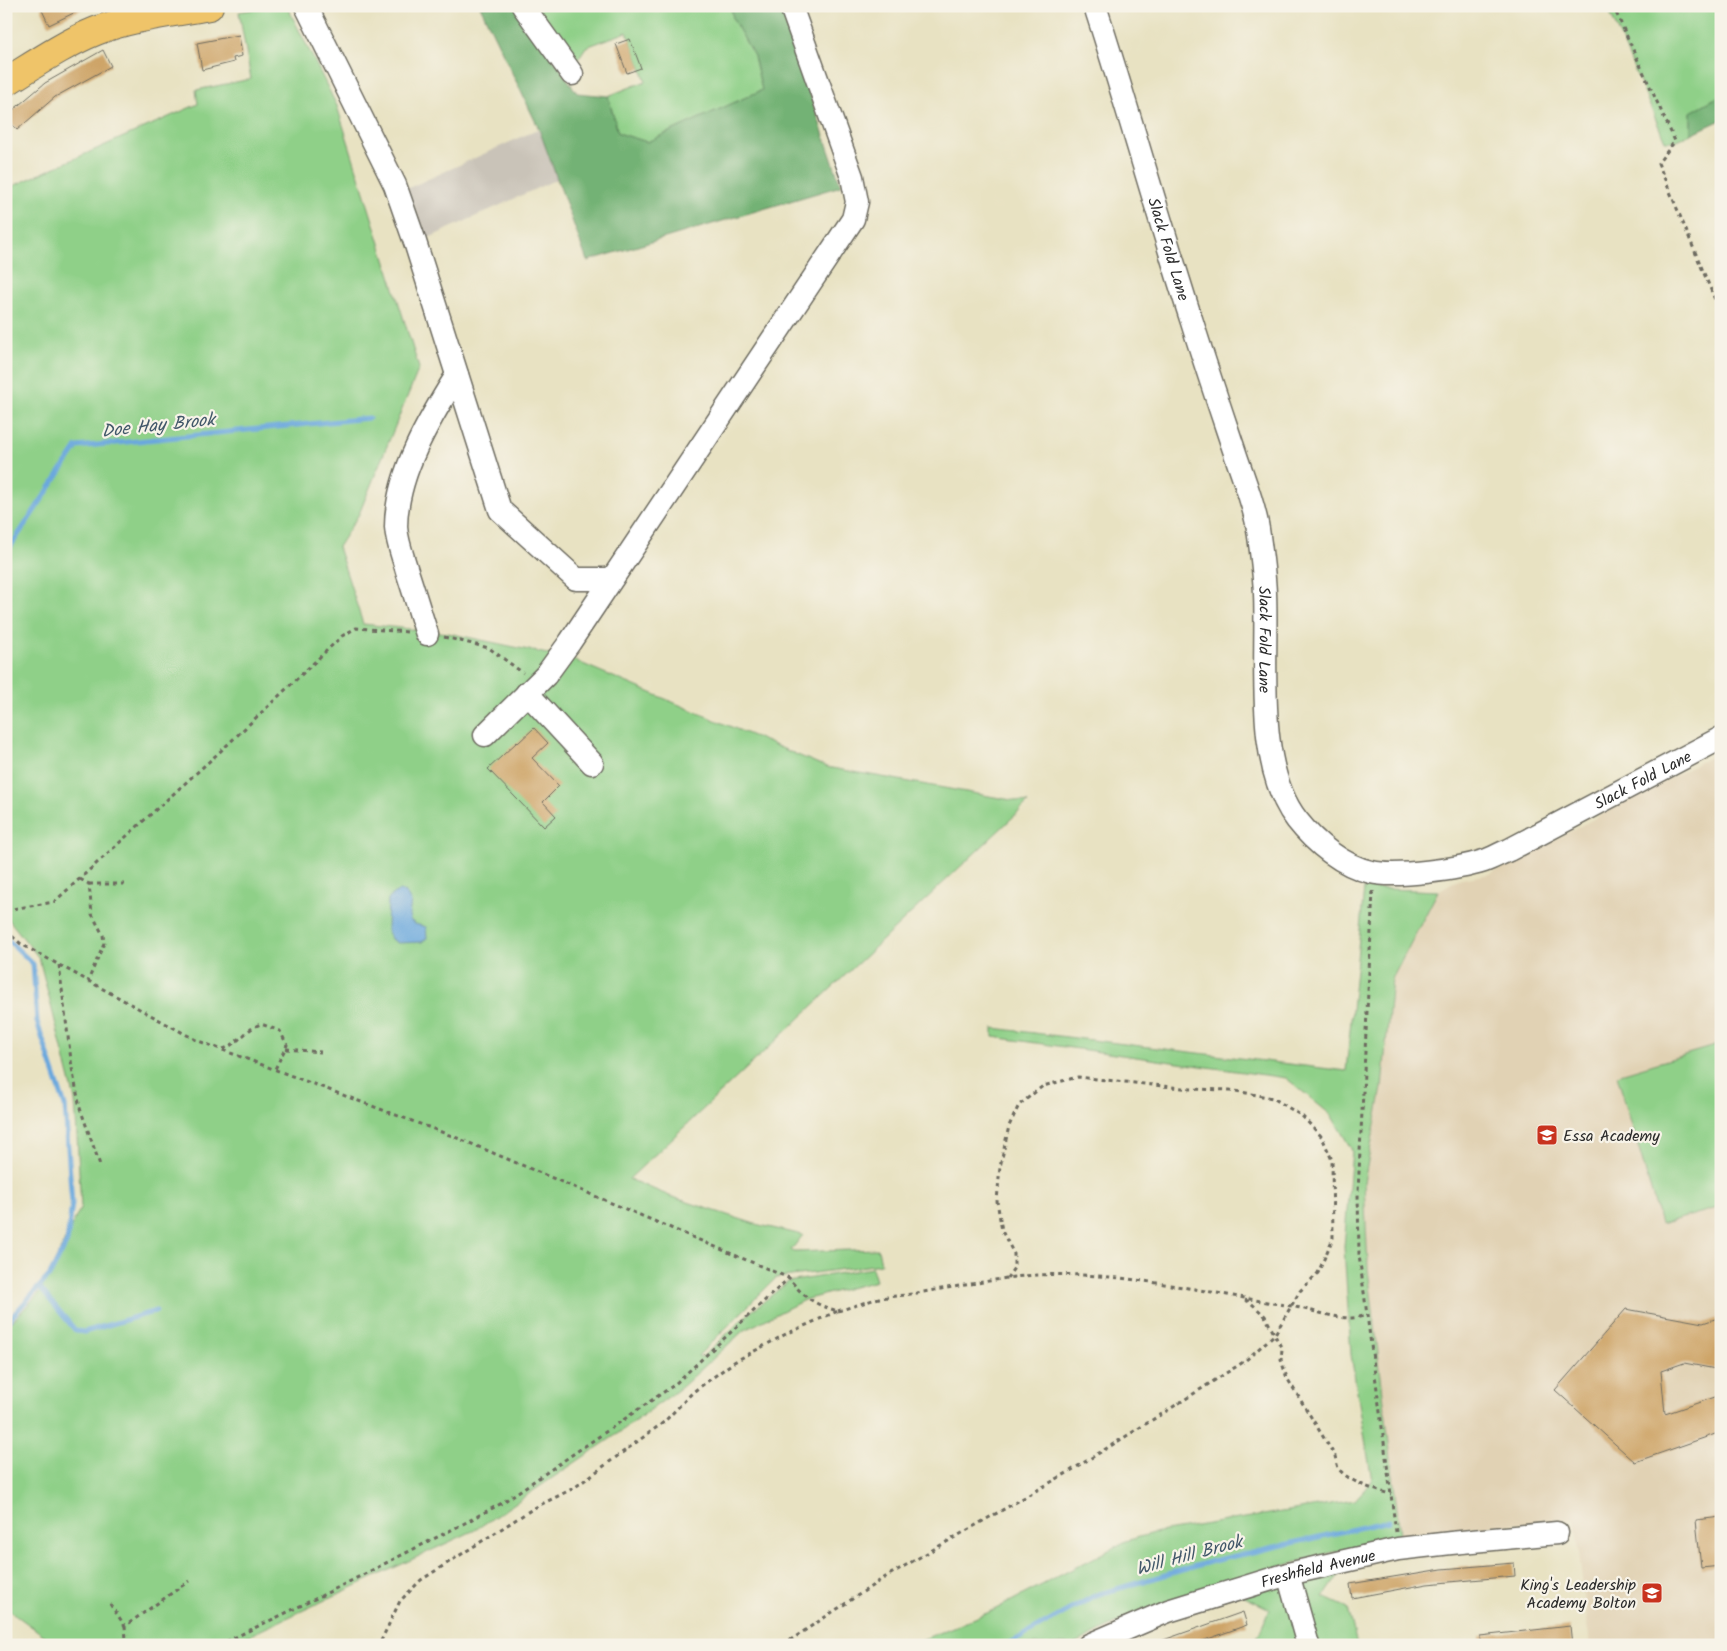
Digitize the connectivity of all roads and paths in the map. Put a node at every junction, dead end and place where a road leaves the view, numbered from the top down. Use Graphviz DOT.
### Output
graph roads {
  1 [pos="209,6"];
  2 [pos="306,6"];
  3 [pos="523,6"];
  4 [pos="793,6"];
  5 [pos="1095,6"];
  6 [pos="1613,6"];
  7 [pos="572,74"];
  8 [pos="6,82"];
  9 [pos="1721,314"];
  10 [pos="457,375"];
  11 [pos="611,579"];
  12 [pos="427,634"];
  13 [pos="531,689"];
  14 [pos="485,734"];
  15 [pos="1721,738"];
  16 [pos="592,763"];
  17 [pos="1374,873"];
  18 [pos="80,879"];
  19 [pos="89,884"];
  20 [pos="128,884"];
  21 [pos="6,910"];
  22 [pos="6,931"];
  23 [pos="58,964"];
  24 [pos="88,980"];
  25 [pos="286,1048"];
  26 [pos="222,1050"];
  27 [pos="321,1052"];
  28 [pos="275,1069"];
  29 [pos="100,1165"];
  30 [pos="789,1278"];
  31 [pos="1007,1278"];
  32 [pos="1240,1298"];
  33 [pos="1292,1306"];
  34 [pos="838,1311"];
  35 [pos="1367,1314"];
  36 [pos="1275,1334"];
  37 [pos="1391,1494"];
  38 [pos="1557,1533"];
  39 [pos="1398,1549"];
  40 [pos="1288,1574"];
  41 [pos="189,1581"];
  42 [pos="110,1604"];
  43 [pos="125,1626"];
  44 [pos="125,1645"];
  45 [pos="219,1645"];
  46 [pos="379,1645"];
  47 [pos="783,1645"];
  48 [pos="1089,1645"];
  49 [pos="1308,1645"];
  1 -- 8 [label="main road"];
  2 -- 10 [label="street"];
  3 -- 7 [label="street"];
  4 -- 11 [label="street"];
  5 -- 17 [label="street, Slack Fold Lane"];
  6 -- 9 [label="path"];
  10 -- 11 [label="street"];
  10 -- 12 [label="street"];
  11 -- 13 [label="street"];
  12 -- 13 [label="path"];
  12 -- 18 [label="path"];
  13 -- 14 [label="street"];
  13 -- 16 [label="street"];
  15 -- 17 [label="street, Slack Fold Lane"];
  17 -- 35 [label="path"];
  18 -- 19 [label="path"];
  18 -- 21 [label="path"];
  19 -- 20 [label="path"];
  19 -- 24 [label="path"];
  22 -- 23 [label="path"];
  23 -- 24 [label="path"];
  23 -- 29 [label="path"];
  24 -- 26 [label="path"];
  25 -- 26 [label="path"];
  25 -- 27 [label="path"];
  25 -- 28 [label="path"];
  26 -- 28 [label="path"];
  28 -- 30 [label="path"];
  30 -- 34 [label="path"];
  30 -- 45 [label="path"];
  31 -- 32 [label="path"];
  31 -- 33 [label="path"];
  31 -- 34 [label="path"];
  32 -- 33 [label="path"];
  32 -- 36 [label="path"];
  33 -- 35 [label="path"];
  33 -- 36 [label="path"];
  34 -- 46 [label="path"];
  35 -- 37 [label="path"];
  36 -- 37 [label="path"];
  36 -- 47 [label="path"];
  37 -- 39 [label="path"];
  38 -- 39 [label="street, Freshfield Avenue"];
  39 -- 40 [label="street, Freshfield Avenue"];
  40 -- 48 [label="street, Freshfield Avenue"];
  40 -- 49 [label="street"];
  41 -- 43 [label="path"];
  42 -- 43 [label="path"];
  43 -- 44 [label="path"];
}
